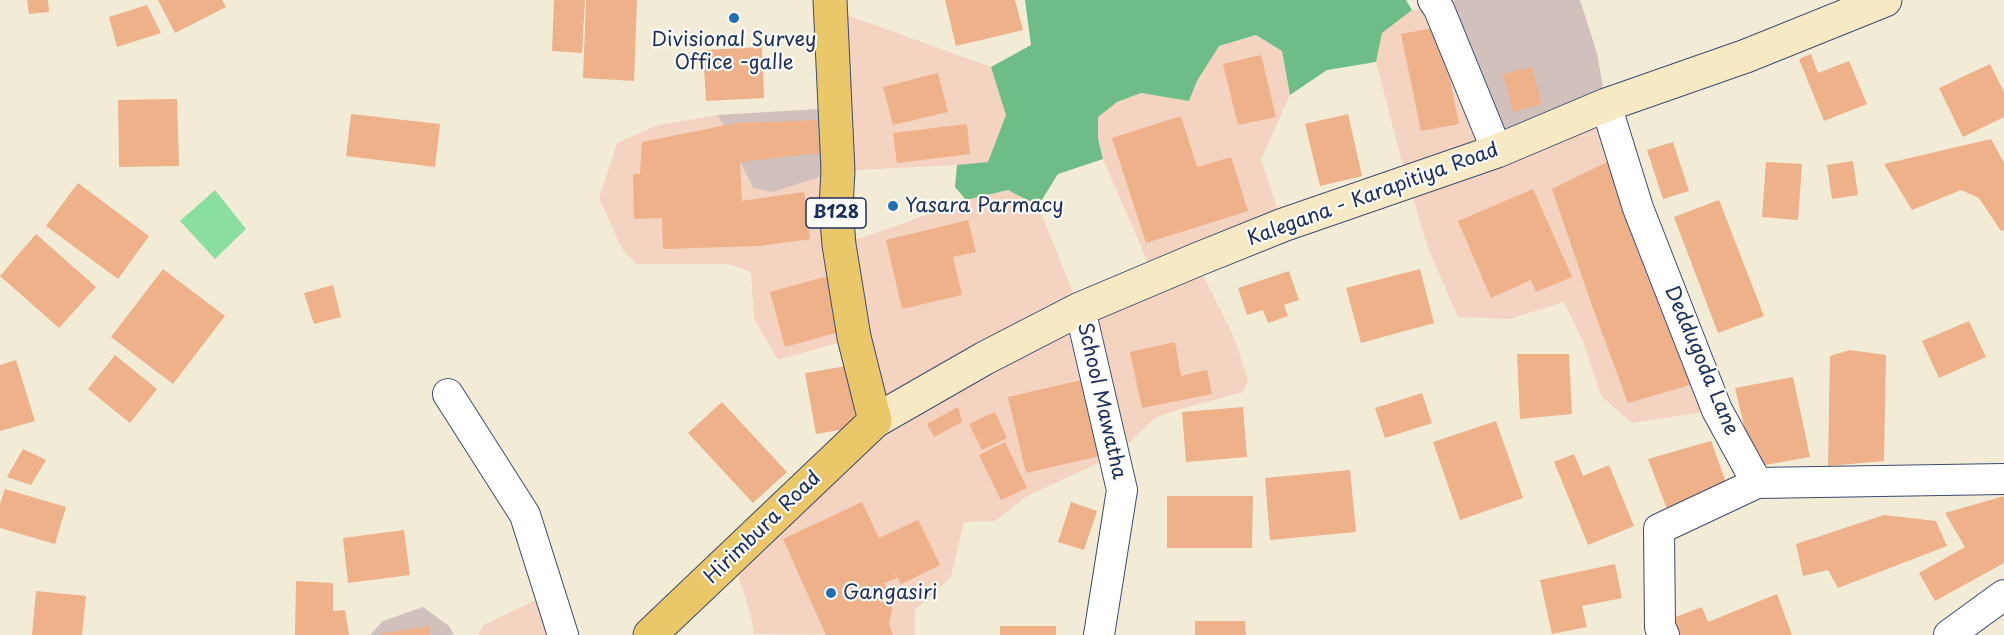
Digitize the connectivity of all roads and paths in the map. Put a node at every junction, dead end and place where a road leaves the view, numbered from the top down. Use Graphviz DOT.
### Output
graph roads {
  1 [pos="830,0"];
  2 [pos="1433,0"];
  3 [pos="1885,0"];
  4 [pos="1606,105"];
  5 [pos="1497,151"];
  6 [pos="1080,309"];
  7 [pos="448,394"];
  8 [pos="876,421"];
  9 [pos="2004,479"];
  10 [pos="1757,483"];
  11 [pos="2004,595"];
  12 [pos="564,635"];
  13 [pos="650,635"];
  14 [pos="1099,635"];
  15 [pos="1664,635"];
  16 [pos="1950,635"];
  1 -- 8 [label="main road, B128"];
  2 -- 5 [label="street"];
  3 -- 4 [label="main road, Kalegana - Karapitiya Road"];
  4 -- 5 [label="main road, Kalegana - Karapitiya Road"];
  4 -- 10 [label="street, Deddugoda Lane"];
  5 -- 6 [label="main road, Kalegana - Karapitiya Road"];
  6 -- 8 [label="main road, Kalegana - Karapitiya Road"];
  6 -- 14 [label="street, School Mawatha"];
  7 -- 12 [label="street"];
  8 -- 13 [label="main road, Hirimbura Road"];
  9 -- 10 [label="street"];
  10 -- 15 [label="street"];
  11 -- 16 [label="street"];
}
